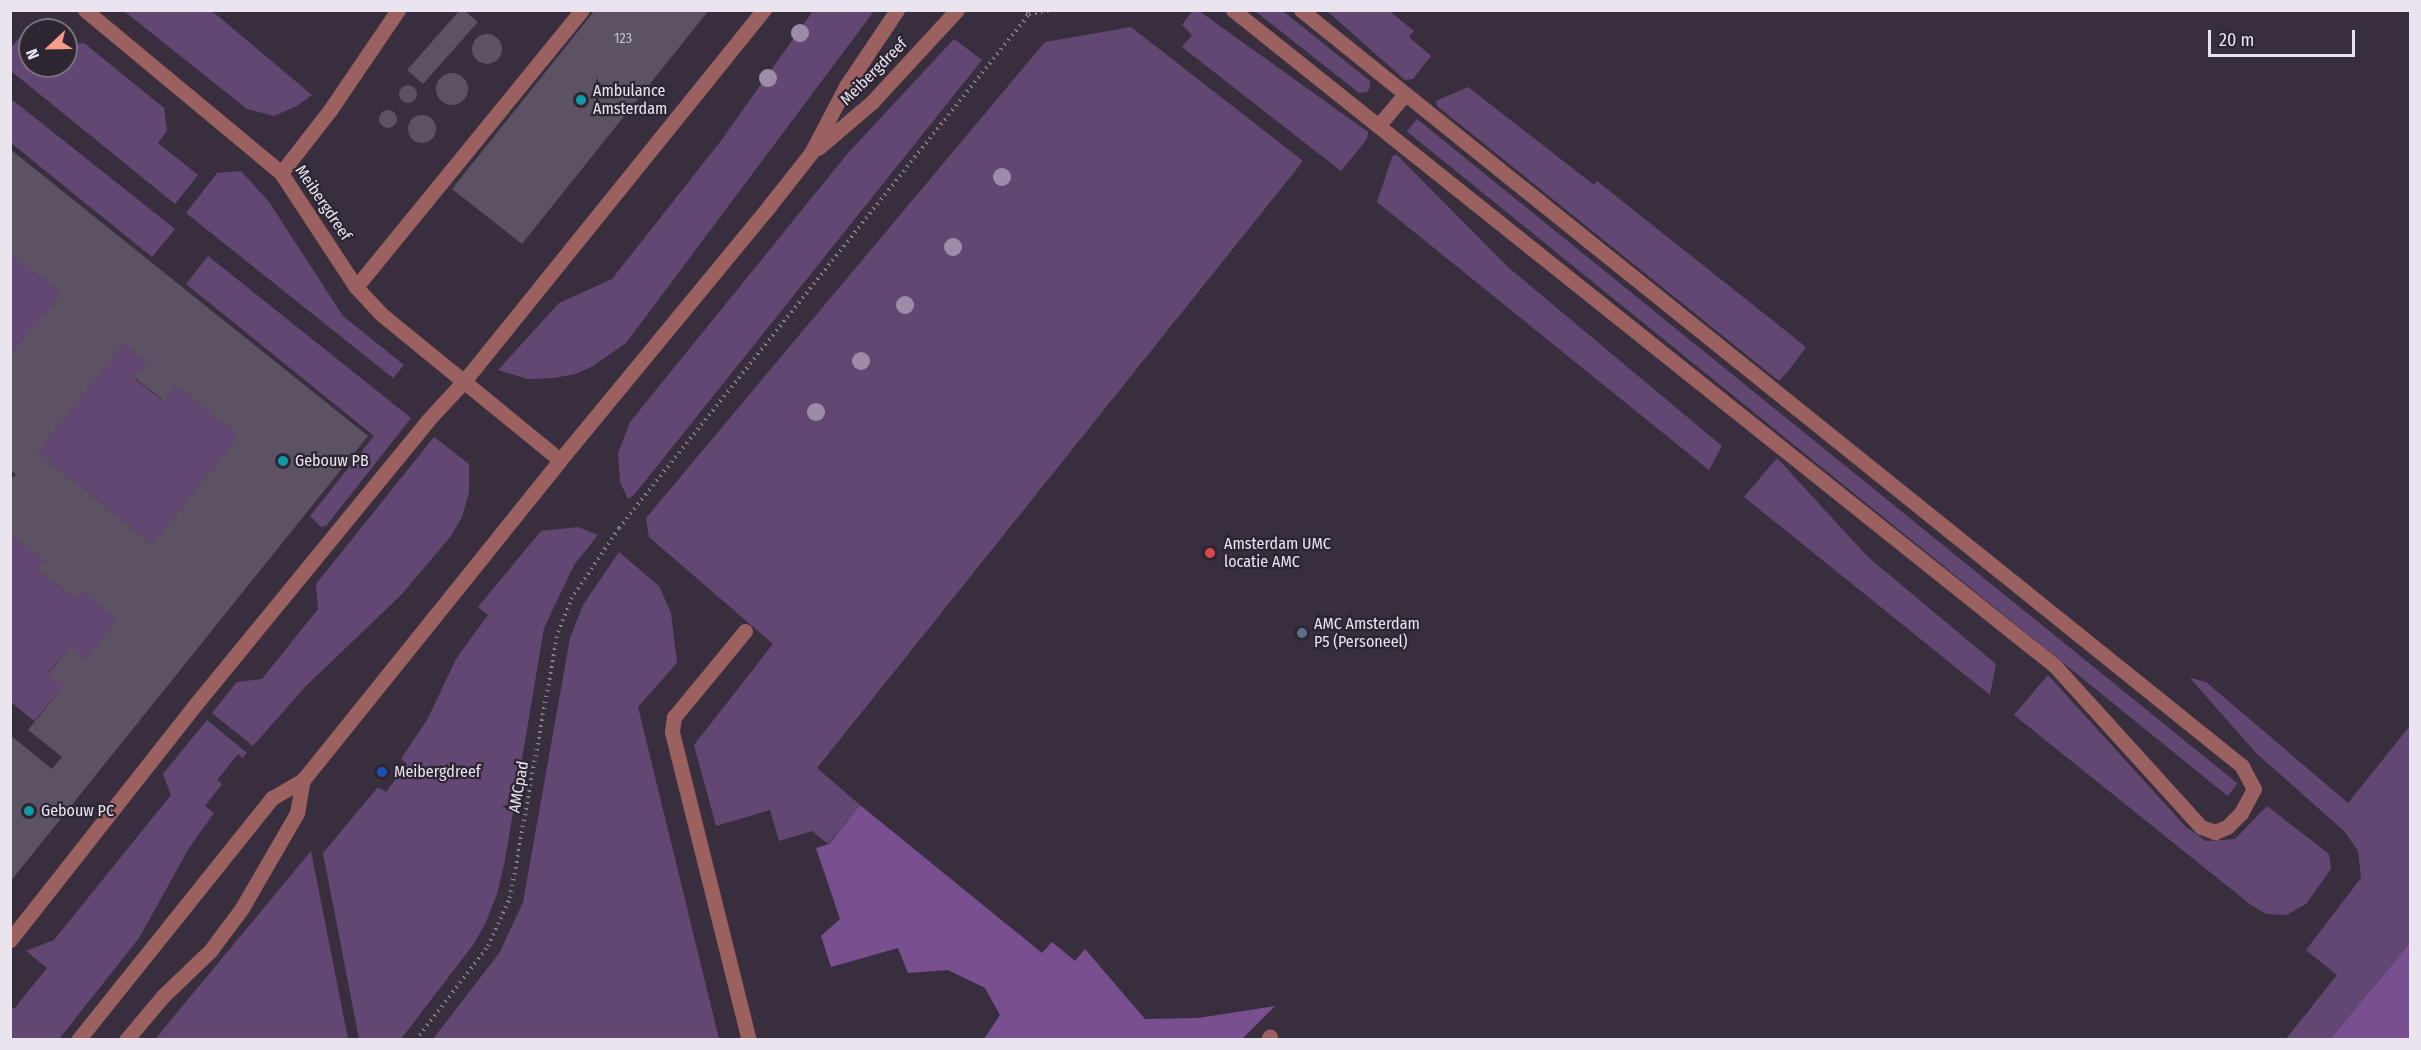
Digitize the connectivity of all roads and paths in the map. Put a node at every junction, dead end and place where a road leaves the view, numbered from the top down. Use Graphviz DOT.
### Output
graph roads {
  1 [pos="85,10"];
  2 [pos="398,10"];
  3 [pos="582,10"];
  4 [pos="764,10"];
  5 [pos="897,10"];
  6 [pos="957,10"];
  7 [pos="1021,10"];
  8 [pos="1052,10"];
  9 [pos="1233,10"];
  10 [pos="1301,10"];
  11 [pos="1029,14"];
  12 [pos="1405,94"];
  13 [pos="1378,126"];
  14 [pos="811,153"];
  15 [pos="281,173"];
  16 [pos="356,287"];
  17 [pos="465,380"];
  18 [pos="560,460"];
  19 [pos="745,631"];
  20 [pos="303,780"];
  21 [pos="10,940"];
  22 [pos="78,1040"];
  23 [pos="126,1040"];
  24 [pos="416,1040"];
  25 [pos="749,1040"];
  1 -- 15 [label="street, Meibergdreef"];
  2 -- 15 [label="street"];
  3 -- 16 [label="street"];
  4 -- 17 [label="street"];
  5 -- 14 [label="street, Meibergdreef"];
  6 -- 14 [label="street, Meibergdreef"];
  7 -- 11 [label="path"];
  8 -- 11 [label="path"];
  9 -- 13 [label="street"];
  10 -- 12 [label="street"];
  11 -- 24 [label="path, AMCpad"];
  12 -- 13 [label="street"];
  12 -- 13 [label="street"];
  14 -- 18 [label="street, Meibergdreef"];
  15 -- 16 [label="street, Meibergdreef"];
  16 -- 17 [label="street, Meibergdreef"];
  17 -- 18 [label="street, Meibergdreef"];
  17 -- 21 [label="street"];
  18 -- 20 [label="street, Meibergdreef"];
  19 -- 25 [label="street"];
  20 -- 22 [label="street, Meibergdreef"];
  20 -- 23 [label="street, Meibergdreef"];
}
